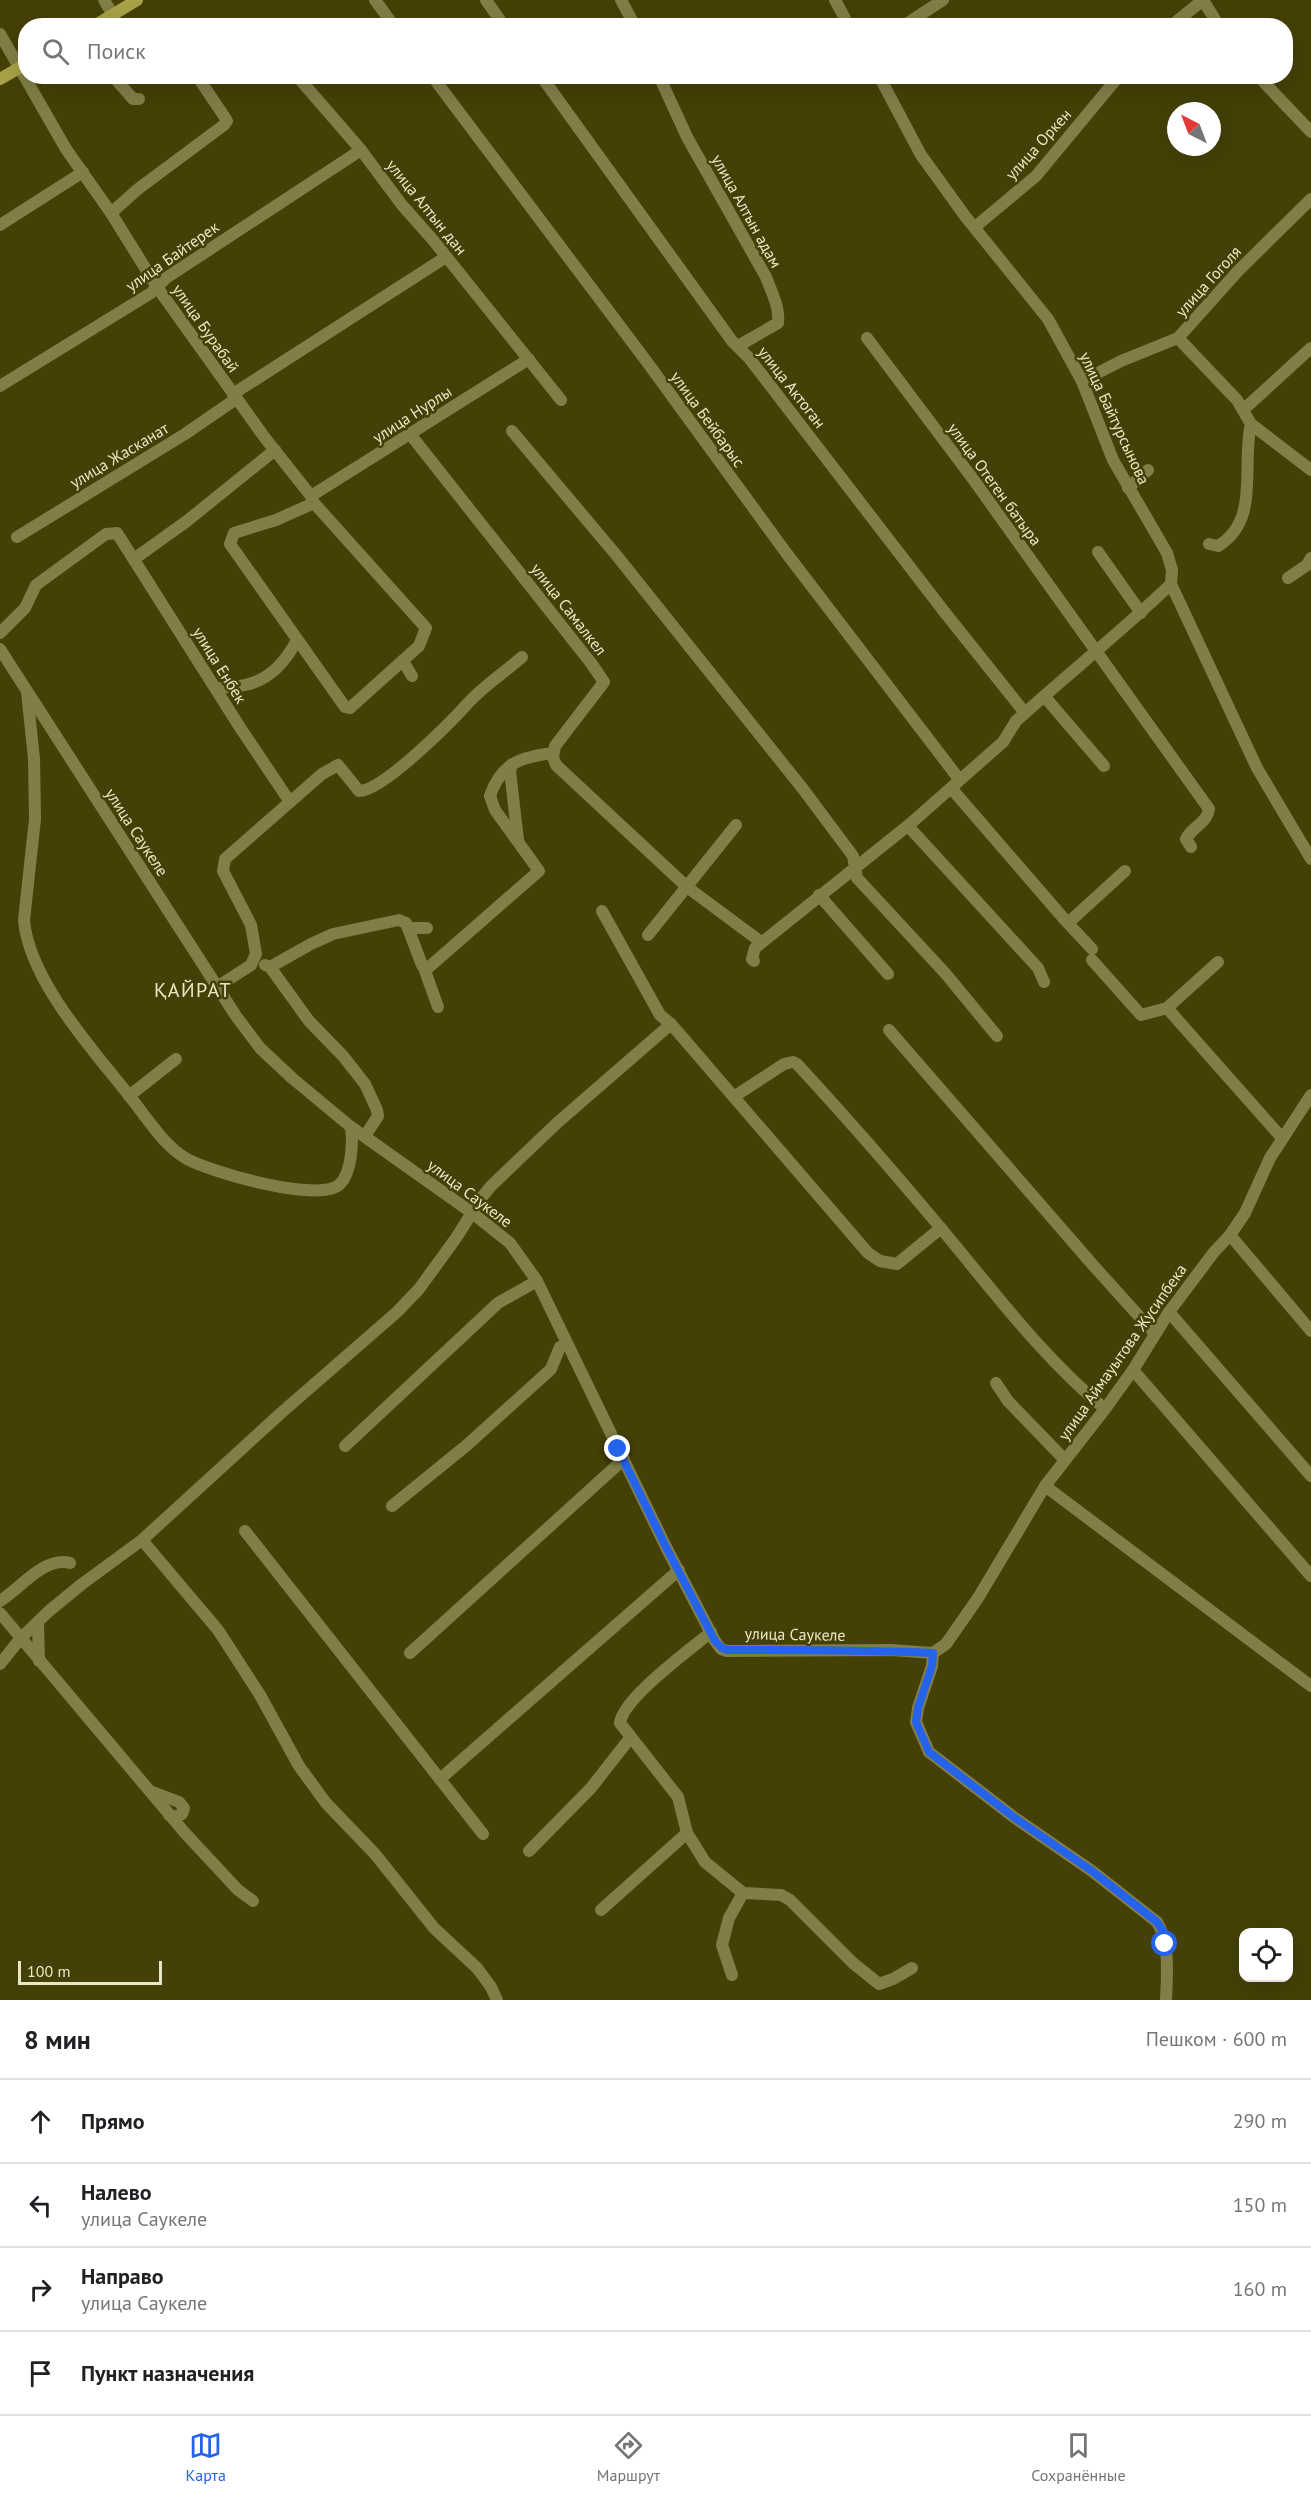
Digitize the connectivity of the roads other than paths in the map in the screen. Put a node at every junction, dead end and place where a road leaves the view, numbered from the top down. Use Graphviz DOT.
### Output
graph roads {
  1 [pos="104,0"];
  2 [pos="138,0"];
  3 [pos="375,0"];
  4 [pos="486,0"];
  5 [pos="621,0"];
  6 [pos="835,0"];
  7 [pos="943,0"];
  8 [pos="1203,0"];
  9 [pos="113,15"];
  10 [pos="108,18"];
  11 [pos="388,18"];
  12 [pos="498,18"];
  13 [pos="631,18"];
  14 [pos="845,18"];
  15 [pos="915,18"];
  16 [pos="1181,18"];
  17 [pos="1214,18"];
  18 [pos="0,34"];
  19 [pos="18,59"];
  20 [pos="18,69"];
  21 [pos="0,79"];
  22 [pos="27,84"];
  23 [pos="120,84"];
  24 [pos="202,84"];
  25 [pos="304,84"];
  26 [pos="438,84"];
  27 [pos="547,84"];
  28 [pos="663,84"];
  29 [pos="883,84"];
  30 [pos="1112,84"];
  31 [pos="1266,84"];
  32 [pos="139,99"];
  33 [pos="1311,132"];
  34 [pos="361,150"];
  35 [pos="83,172"];
  36 [pos="1311,199"];
  37 [pos="111,213"];
  38 [pos="0,225"];
  39 [pos="975,227"];
  40 [pos="446,257"];
  41 [pos="157,287"];
  42 [pos="867,338"];
  43 [pos="1178,338"];
  44 [pos="738,346"];
  45 [pos="1311,348"];
  46 [pos="529,359"];
  47 [pos="1082,381"];
  48 [pos="0,386"];
  49 [pos="235,396"];
  50 [pos="561,400"];
  51 [pos="1243,410"];
  52 [pos="1251,424"];
  53 [pos="512,431"];
  54 [pos="410,434"];
  55 [pos="275,450"];
  56 [pos="1148,470"];
  57 [pos="1311,470"];
  58 [pos="1128,488"];
  59 [pos="312,500"];
  60 [pos="17,537"];
  61 [pos="1209,544"];
  62 [pos="1098,552"];
  63 [pos="1311,558"];
  64 [pos="134,560"];
  65 [pos="1288,578"];
  66 [pos="1171,584"];
  67 [pos="1141,614"];
  68 [pos="0,633"];
  69 [pos="297,640"];
  70 [pos="0,649"];
  71 [pos="1095,650"];
  72 [pos="522,657"];
  73 [pos="403,661"];
  74 [pos="412,676"];
  75 [pos="217,689"];
  76 [pos="27,692"];
  77 [pos="1044,696"];
  78 [pos="1025,713"];
  79 [pos="553,753"];
  80 [pos="512,764"];
  81 [pos="1104,766"];
  82 [pos="955,784"];
  83 [pos="291,802"];
  84 [pos="736,825"];
  85 [pos="908,826"];
  86 [pos="518,842"];
  87 [pos="1191,847"];
  88 [pos="1311,859"];
  89 [pos="855,868"];
  90 [pos="1125,871"];
  91 [pos="687,887"];
  92 [pos="819,895"];
  93 [pos="602,910"];
  94 [pos="1068,923"];
  95 [pos="408,928"];
  96 [pos="427,928"];
  97 [pos="648,935"];
  98 [pos="761,942"];
  99 [pos="254,960"];
  100 [pos="754,961"];
  101 [pos="1218,962"];
  102 [pos="270,967"];
  103 [pos="424,968"];
  104 [pos="888,974"];
  105 [pos="1044,982"];
  106 [pos="217,987"];
  107 [pos="438,1007"];
  108 [pos="1167,1008"];
  109 [pos="670,1024"];
  110 [pos="889,1030"];
  111 [pos="997,1036"];
  112 [pos="176,1059"];
  113 [pos="1311,1095"];
  114 [pos="129,1096"];
  115 [pos="735,1096"];
  116 [pos="351,1127"];
  117 [pos="365,1136"];
  118 [pos="1282,1138"];
  119 [pos="471,1212"];
  120 [pos="941,1228"];
  121 [pos="1230,1235"];
  122 [pos="537,1281"];
  123 [pos="1168,1312"];
  124 [pos="1311,1331"];
  125 [pos="1155,1334"];
  126 [pos="567,1345"];
  127 [pos="1133,1370"];
  128 [pos="996,1383"];
  129 [pos="1105,1409"];
  130 [pos="345,1446"];
  131 [pos="624,1459"];
  132 [pos="1065,1460"];
  133 [pos="1311,1476"];
  134 [pos="1045,1486"];
  135 [pos="392,1506"];
  136 [pos="245,1531"];
  137 [pos="142,1540"];
  138 [pos="70,1563"];
  139 [pos="679,1570"];
  140 [pos="1311,1575"];
  141 [pos="0,1601"];
  142 [pos="0,1613"];
  143 [pos="38,1622"];
  144 [pos="711,1632"];
  145 [pos="20,1639"];
  146 [pos="411,1653"];
  147 [pos="933,1653"];
  148 [pos="39,1661"];
  149 [pos="0,1664"];
  150 [pos="1311,1686"];
  151 [pos="630,1738"];
  152 [pos="440,1779"];
  153 [pos="687,1833"];
  154 [pos="483,1834"];
  155 [pos="529,1851"];
  156 [pos="743,1893"];
  157 [pos="253,1901"];
  158 [pos="601,1910"];
  159 [pos="912,1968"];
  160 [pos="732,1975"];
  161 [pos="497,2000"];
  162 [pos="1166,2000"];
  1 -- 9 [label="street"];
  2 -- 9 [label="main road"];
  3 -- 11 [label="street"];
  4 -- 12 [label="street"];
  5 -- 13 [label="street"];
  6 -- 14 [label="street"];
  7 -- 15 [label="street"];
  8 -- 16 [label="street"];
  8 -- 17 [label="street"];
  9 -- 10 [label="main road"];
  18 -- 19 [label="street, улица Бурабай"];
  20 -- 21 [label="main road"];
  22 -- 35 [label="street, улица Бурабай"];
  23 -- 32 [label="street"];
  24 -- 37 [label="street"];
  25 -- 34 [label="street, улица Алтын дан"];
  26 -- 82 [label="street, улица Бейбарыс"];
  27 -- 44 [label="street, улица Актоган"];
  28 -- 44 [label="street, улица Алтын адам"];
  29 -- 39 [label="street, улица Байтурсынова"];
  30 -- 39 [label="street, улица Оркен"];
  31 -- 33 [label="street"];
  34 -- 40 [label="street, улица Алтын дан"];
  34 -- 41 [label="street, улица Байтерек"];
  35 -- 37 [label="street, улица Бурабай"];
  35 -- 38 [label="street"];
  36 -- 43 [label="street, улица Гоголя"];
  37 -- 41 [label="street, улица Бурабай"];
  39 -- 47 [label="street, улица Байтурсынова"];
  40 -- 46 [label="street, улица Алтын дан"];
  40 -- 49 [label="street, улица Жасканат"];
  41 -- 48 [label="street, улица Байтерек"];
  41 -- 49 [label="street, улица Бурабай"];
  42 -- 71 [label="street, улица Отеген батыра"];
  43 -- 47 [label="street, улица Гоголя"];
  43 -- 51 [label="street"];
  44 -- 78 [label="street, улица Актоган"];
  45 -- 51 [label="street"];
  46 -- 50 [label="street, улица Алтын дан"];
  46 -- 54 [label="street, улица Нурлы"];
  47 -- 58 [label="street, улица Байтурсынова"];
  49 -- 55 [label="street, улица Бурабай"];
  49 -- 60 [label="street, улица Жасканат"];
  51 -- 52 [label="street"];
  52 -- 57 [label="street"];
  52 -- 61 [label="street"];
  53 -- 89 [label="street"];
  54 -- 59 [label="street, улица Нурлы"];
  54 -- 79 [label="street, улица Самалкел"];
  55 -- 59 [label="street, улица Бурабай"];
  55 -- 64 [label="street"];
  56 -- 58 [label="street"];
  58 -- 66 [label="street, улица Байтурсынова"];
  59 -- 69 [label="street, улица Нурлы"];
  59 -- 73 [label="street, улица Бурабай"];
  62 -- 67 [label="street"];
  63 -- 65 [label="street"];
  64 -- 68 [label="street, улица Енбек"];
  64 -- 75 [label="street, улица Енбек"];
  66 -- 67 [label="street"];
  66 -- 88 [label="street, улица Байтурсынова"];
  67 -- 71 [label="street"];
  69 -- 73 [label="street"];
  69 -- 75 [label="street"];
  70 -- 76 [label="street, улица Саукеле"];
  71 -- 77 [label="street"];
  71 -- 87 [label="street, улица Отеген батыра"];
  72 -- 83 [label="street"];
  73 -- 74 [label="street"];
  75 -- 83 [label="street, улица Енбек"];
  76 -- 106 [label="street, улица Саукеле"];
  76 -- 114 [label="street"];
  77 -- 78 [label="street"];
  77 -- 81 [label="street"];
  78 -- 82 [label="street"];
  79 -- 80 [label="street"];
  79 -- 91 [label="street"];
  80 -- 86 [label="street"];
  80 -- 86 [label="street"];
  82 -- 85 [label="street"];
  82 -- 94 [label="street, улица Бейбарыс"];
  83 -- 99 [label="street"];
  84 -- 91 [label="street"];
  85 -- 89 [label="street"];
  85 -- 105 [label="street"];
  86 -- 103 [label="street"];
  89 -- 92 [label="street"];
  89 -- 111 [label="street"];
  90 -- 94 [label="street"];
  91 -- 97 [label="street"];
  91 -- 98 [label="street"];
  92 -- 98 [label="street"];
  92 -- 104 [label="street"];
  93 -- 109 [label="street"];
  94 -- 108 [label="street, улица Бейбарыс"];
  95 -- 96 [label="street"];
  95 -- 102 [label="street"];
  95 -- 103 [label="street"];
  98 -- 100 [label="street"];
  99 -- 102 [label="street"];
  99 -- 106 [label="street"];
  101 -- 108 [label="street"];
  102 -- 117 [label="street"];
  103 -- 107 [label="street"];
  106 -- 116 [label="street, улица Саукеле"];
  108 -- 118 [label="street"];
  109 -- 115 [label="street"];
  109 -- 119 [label="street"];
  110 -- 125 [label="street"];
  112 -- 114 [label="street"];
  113 -- 118 [label="street, улица Аймауытова Жусипбека"];
  114 -- 116 [label="street"];
  115 -- 120 [label="street"];
  115 -- 120 [label="street"];
  116 -- 117 [label="street, улица Саукеле"];
  117 -- 119 [label="street, улица Саукеле"];
  118 -- 121 [label="street, улица Аймауытова Жусипбека"];
  119 -- 122 [label="street, улица Саукеле"];
  119 -- 137 [label="street"];
  120 -- 129 [label="street"];
  121 -- 123 [label="street, улица Аймауытова Жусипбека"];
  121 -- 124 [label="street"];
  122 -- 126 [label="street, улица Саукеле"];
  122 -- 130 [label="street"];
  123 -- 125 [label="street, улица Аймауытова Жусипбека"];
  123 -- 133 [label="street"];
  125 -- 127 [label="street, улица Аймауытова Жусипбека"];
  126 -- 131 [label="street, улица Саукеле"];
  126 -- 135 [label="street"];
  127 -- 129 [label="street, улица Аймауытова Жусипбека"];
  127 -- 140 [label="street"];
  128 -- 132 [label="street"];
  129 -- 132 [label="street, улица Аймауытова Жусипбека"];
  131 -- 139 [label="street, улица Саукеле"];
  131 -- 146 [label="street"];
  132 -- 134 [label="street, улица Аймауытова Жусипбека"];
  134 -- 147 [label="street, улица Аймауытова Жусипбека"];
  134 -- 150 [label="street"];
  136 -- 152 [label="street"];
  137 -- 143 [label="street"];
  137 -- 161 [label="street"];
  138 -- 141 [label="street"];
  139 -- 144 [label="street, улица Саукеле"];
  139 -- 152 [label="street"];
  142 -- 145 [label="street"];
  143 -- 145 [label="street"];
  143 -- 148 [label="street"];
  144 -- 147 [label="street, улица Саукеле"];
  144 -- 151 [label="street"];
  145 -- 148 [label="street"];
  145 -- 149 [label="street"];
  147 -- 162 [label="street"];
  148 -- 157 [label="street"];
  151 -- 153 [label="street"];
  151 -- 155 [label="street"];
  152 -- 154 [label="street"];
  153 -- 156 [label="street"];
  153 -- 158 [label="street"];
  156 -- 159 [label="street"];
  156 -- 160 [label="street"];
}
